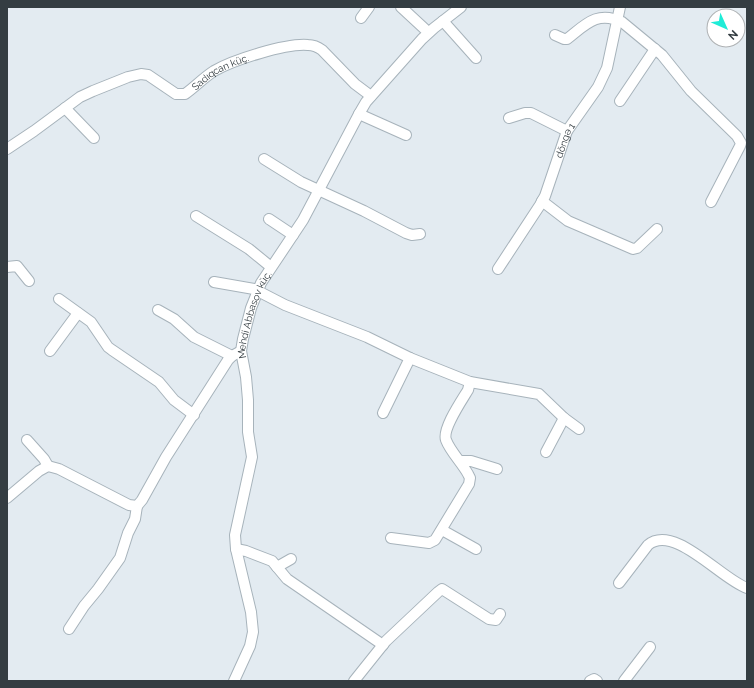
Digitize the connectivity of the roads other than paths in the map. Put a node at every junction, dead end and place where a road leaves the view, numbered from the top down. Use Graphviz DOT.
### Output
graph roads {
  1 [pos="369,7"];
  2 [pos="400,7"];
  3 [pos="461,7"];
  4 [pos="620,7"];
  5 [pos="361,18"];
  6 [pos="618,20"];
  7 [pos="443,22"];
  8 [pos="428,32"];
  9 [pos="555,35"];
  10 [pos="655,49"];
  11 [pos="476,58"];
  12 [pos="371,96"];
  13 [pos="620,101"];
  14 [pos="65,108"];
  15 [pos="359,114"];
  16 [pos="509,118"];
  17 [pos="567,131"];
  18 [pos="406,135"];
  19 [pos="94,138"];
  20 [pos="7,148"];
  21 [pos="264,159"];
  22 [pos="319,190"];
  23 [pos="542,201"];
  24 [pos="710,202"];
  25 [pos="196,216"];
  26 [pos="269,219"];
  27 [pos="657,229"];
  28 [pos="420,234"];
  29 [pos="293,235"];
  30 [pos="7,267"];
  31 [pos="271,267"];
  32 [pos="498,269"];
  33 [pos="29,281"];
  34 [pos="214,282"];
  35 [pos="258,291"];
  36 [pos="59,299"];
  37 [pos="158,310"];
  38 [pos="78,313"];
  39 [pos="50,351"];
  40 [pos="241,351"];
  41 [pos="232,356"];
  42 [pos="410,358"];
  43 [pos="470,382"];
  44 [pos="383,413"];
  45 [pos="194,415"];
  46 [pos="564,418"];
  47 [pos="579,429"];
  48 [pos="27,440"];
  49 [pos="546,452"];
  50 [pos="460,461"];
  51 [pos="48,466"];
  52 [pos="497,469"];
  53 [pos="7,498"];
  54 [pos="137,506"];
  55 [pos="442,530"];
  56 [pos="391,538"];
  57 [pos="236,549"];
  58 [pos="476,550"];
  59 [pos="291,559"];
  60 [pos="277,567"];
  61 [pos="619,583"];
  62 [pos="747,588"];
  63 [pos="500,614"];
  64 [pos="69,629"];
  65 [pos="383,645"];
  66 [pos="650,647"];
  67 [pos="234,681"];
  68 [pos="354,681"];
  69 [pos="590,681"];
  70 [pos="597,681"];
  71 [pos="624,681"];
  1 -- 5 [label="street"];
  2 -- 8 [label="street"];
  3 -- 7 [label="street, Mehdi Abbasov küç."];
  4 -- 6 [label="street, döngə 1"];
  6 -- 9 [label="street"];
  6 -- 10 [label="street"];
  6 -- 17 [label="street, döngə 1"];
  7 -- 8 [label="street, Mehdi Abbasov küç."];
  7 -- 11 [label="street"];
  8 -- 12 [label="street, Mehdi Abbasov küç."];
  10 -- 13 [label="street"];
  10 -- 24 [label="street"];
  12 -- 14 [label="street, Sadıqcan küç."];
  12 -- 15 [label="street, Mehdi Abbasov küç."];
  14 -- 19 [label="street"];
  14 -- 20 [label="street, Sadıqcan küç."];
  15 -- 18 [label="street"];
  15 -- 22 [label="street, Mehdi Abbasov küç."];
  16 -- 17 [label="street"];
  17 -- 23 [label="street, döngə 1"];
  21 -- 22 [label="street"];
  22 -- 28 [label="street"];
  22 -- 29 [label="street, Mehdi Abbasov küç."];
  23 -- 27 [label="street"];
  23 -- 32 [label="street, döngə 1"];
  25 -- 31 [label="street"];
  26 -- 29 [label="street"];
  29 -- 31 [label="street, Mehdi Abbasov küç."];
  30 -- 33 [label="street"];
  31 -- 35 [label="street, Mehdi Abbasov küç."];
  34 -- 35 [label="street"];
  35 -- 40 [label="street, Mehdi Abbasov küç."];
  35 -- 42 [label="street"];
  36 -- 38 [label="street"];
  37 -- 41 [label="street"];
  38 -- 39 [label="street"];
  38 -- 45 [label="street"];
  40 -- 41 [label="street"];
  40 -- 57 [label="street, Mehdi Abbasov küç."];
  41 -- 45 [label="street"];
  42 -- 43 [label="street"];
  42 -- 44 [label="street"];
  43 -- 46 [label="street"];
  43 -- 50 [label="street"];
  45 -- 54 [label="street"];
  46 -- 47 [label="street"];
  46 -- 49 [label="street"];
  48 -- 51 [label="street"];
  50 -- 52 [label="street"];
  50 -- 55 [label="street"];
  51 -- 53 [label="street"];
  51 -- 54 [label="street"];
  54 -- 64 [label="street"];
  55 -- 56 [label="street"];
  55 -- 58 [label="street"];
  57 -- 60 [label="street"];
  57 -- 67 [label="street, Mehdi Abbasov küç."];
  59 -- 60 [label="street"];
  60 -- 65 [label="street"];
  61 -- 62 [label="street"];
  63 -- 65 [label="street"];
  65 -- 68 [label="street"];
  66 -- 71 [label="street"];
  69 -- 70 [label="street"];
}
